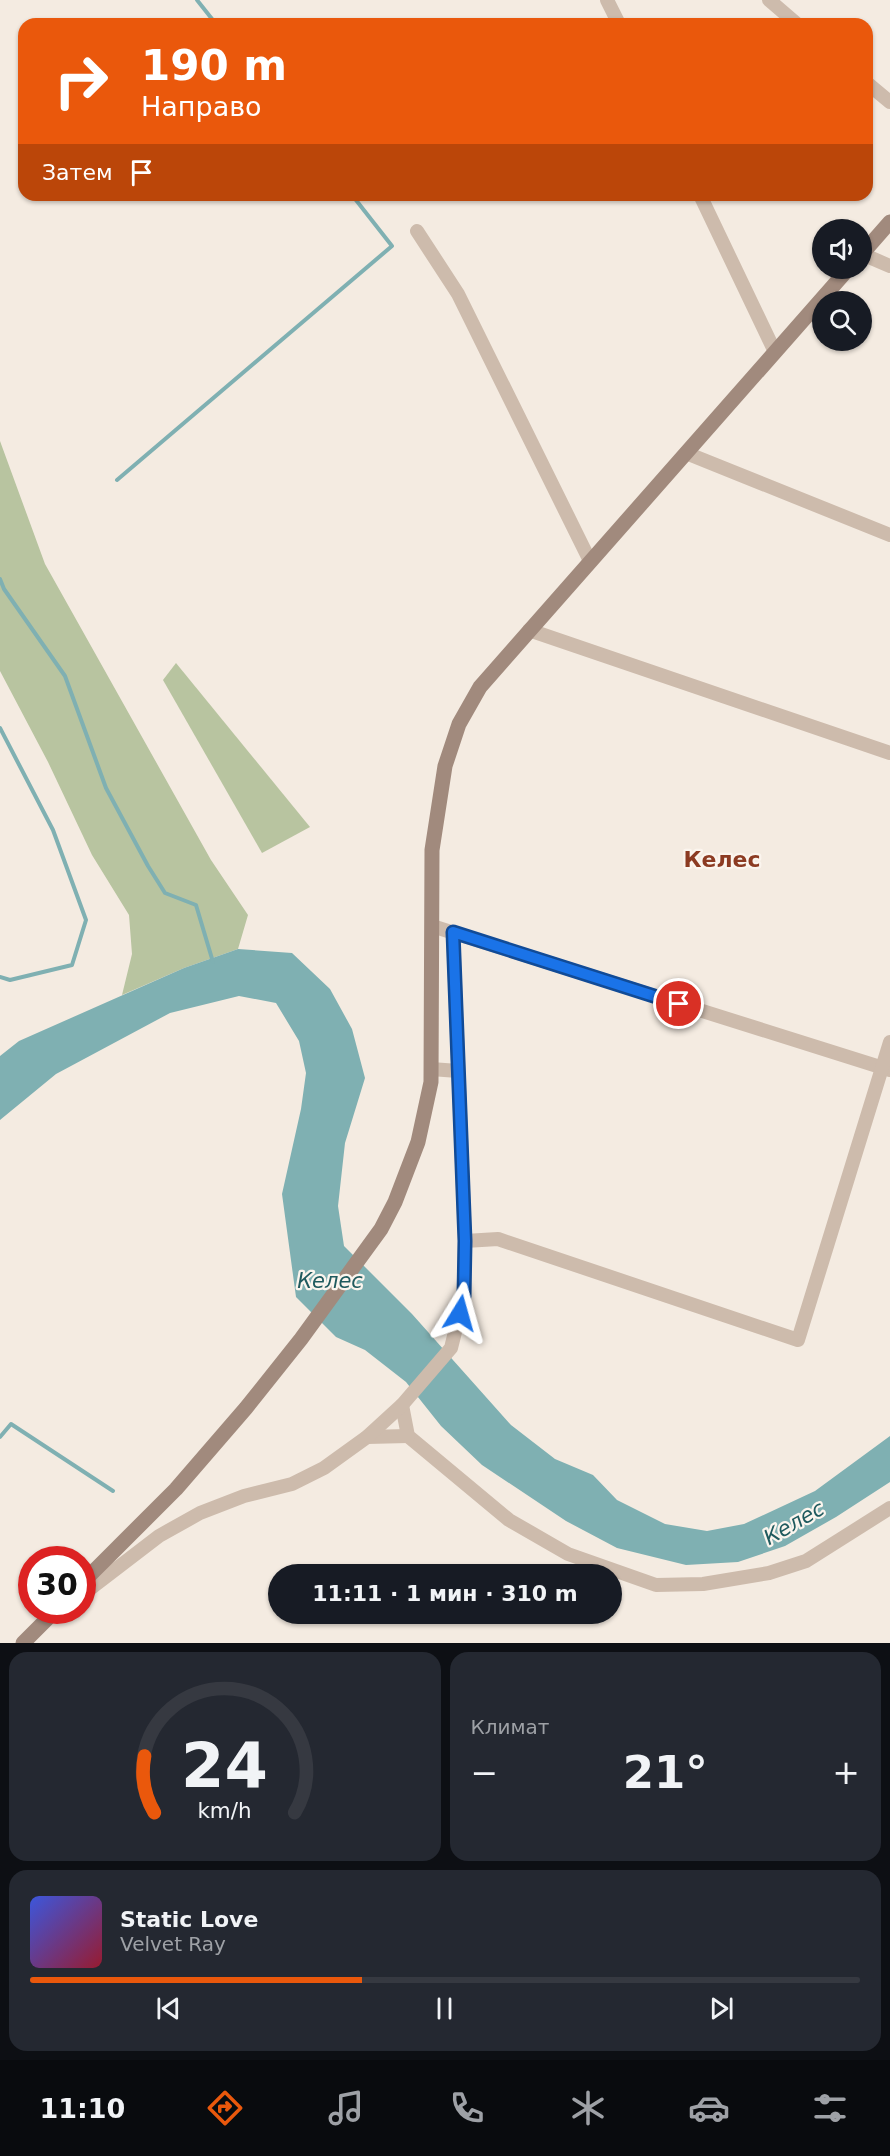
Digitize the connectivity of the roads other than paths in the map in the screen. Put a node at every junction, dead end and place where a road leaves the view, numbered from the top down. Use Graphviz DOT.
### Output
graph roads {
  1 [pos="607,0"];
  2 [pos="769,0"];
  3 [pos="616,18"];
  4 [pos="790,18"];
  5 [pos="873,88"];
  6 [pos="890,102"];
  7 [pos="703,201"];
  8 [pos="890,222"];
  9 [pos="417,231"];
  10 [pos="872,243"];
  11 [pos="872,259"];
  12 [pos="890,266"];
  13 [pos="839,279"];
  14 [pos="775,352"];
  15 [pos="686,453"];
  16 [pos="890,535"];
  17 [pos="590,561"];
  18 [pos="529,630"];
  19 [pos="890,753"];
  20 [pos="432,926"];
  21 [pos="453,932"];
  22 [pos="890,1042"];
  23 [pos="431,1069"];
  24 [pos="886,1069"];
  25 [pos="458,1071"];
  26 [pos="465,1241"];
  27 [pos="402,1405"];
  28 [pos="367,1437"];
  29 [pos="408,1437"];
  30 [pos="890,1508"];
  31 [pos="96,1569"];
  32 [pos="96,1584"];
  33 [pos="42,1624"];
  34 [pos="46,1624"];
  35 [pos="26,1640"];
  1 -- 3 [label="street"];
  2 -- 4 [label="street"];
  5 -- 6 [label="street"];
  7 -- 14 [label="street"];
  8 -- 10 [label="main road"];
  9 -- 17 [label="street"];
  11 -- 12 [label="street"];
  13 -- 14 [label="main road"];
  14 -- 15 [label="main road"];
  15 -- 16 [label="street"];
  15 -- 17 [label="main road"];
  17 -- 18 [label="main road"];
  18 -- 19 [label="street"];
  18 -- 20 [label="main road"];
  20 -- 21 [label="street"];
  20 -- 23 [label="main road"];
  21 -- 24 [label="street"];
  21 -- 25 [label="street"];
  22 -- 24 [label="street"];
  23 -- 25 [label="street"];
  23 -- 31 [label="main road"];
  24 -- 26 [label="street"];
  25 -- 26 [label="street"];
  26 -- 27 [label="street"];
  27 -- 28 [label="street"];
  27 -- 29 [label="street"];
  28 -- 29 [label="street"];
  28 -- 32 [label="street"];
  29 -- 30 [label="street"];
  33 -- 35 [label="main road"];
  34 -- 35 [label="street"];
}
